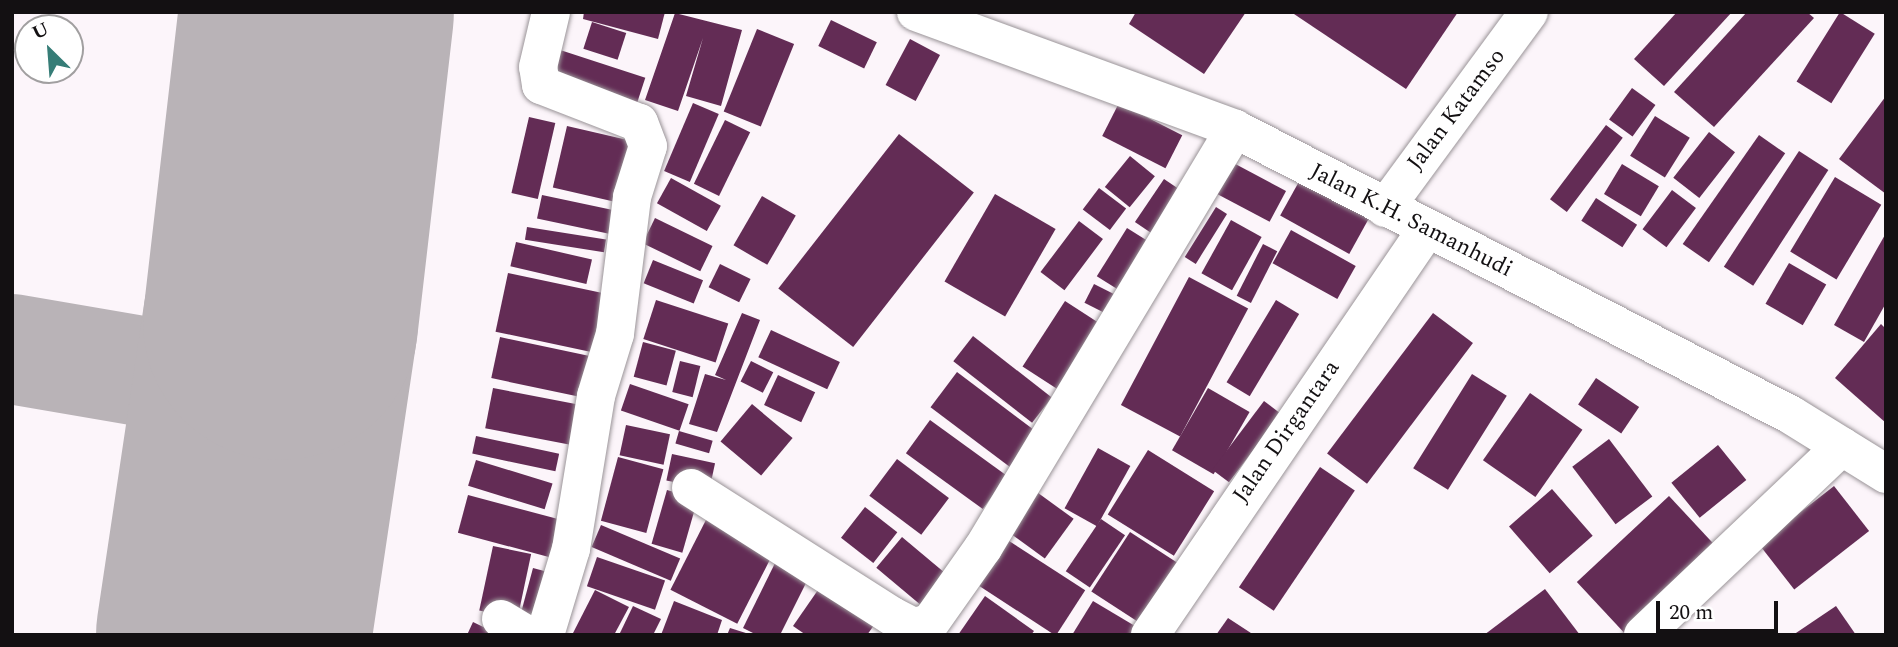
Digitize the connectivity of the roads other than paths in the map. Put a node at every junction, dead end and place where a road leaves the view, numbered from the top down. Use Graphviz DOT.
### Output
graph roads {
  1 [pos="551,12"];
  2 [pos="916,12"];
  3 [pos="1530,12"];
  4 [pos="1235,129"];
  5 [pos="1385,208"];
  6 [pos="1426,230"];
  7 [pos="1842,446"];
  8 [pos="1886,474"];
  9 [pos="691,488"];
  10 [pos="545,635"];
  11 [pos="1150,635"];
  12 [pos="1643,635"];
  1 -- 10 [label="street"];
  2 -- 4 [label="street, Jalan K.H. Samanhudi"];
  3 -- 5 [label="street, Jalan Katamso"];
  4 -- 5 [label="street, Jalan K.H. Samanhudi"];
  4 -- 9 [label="street"];
  5 -- 6 [label="street, Jalan K.H. Samanhudi"];
  6 -- 7 [label="street, Jalan K.H. Samanhudi"];
  6 -- 11 [label="street, Jalan Dirgantara"];
  7 -- 8 [label="street, Jalan K.H. Samanhudi"];
  7 -- 12 [label="street"];
}
